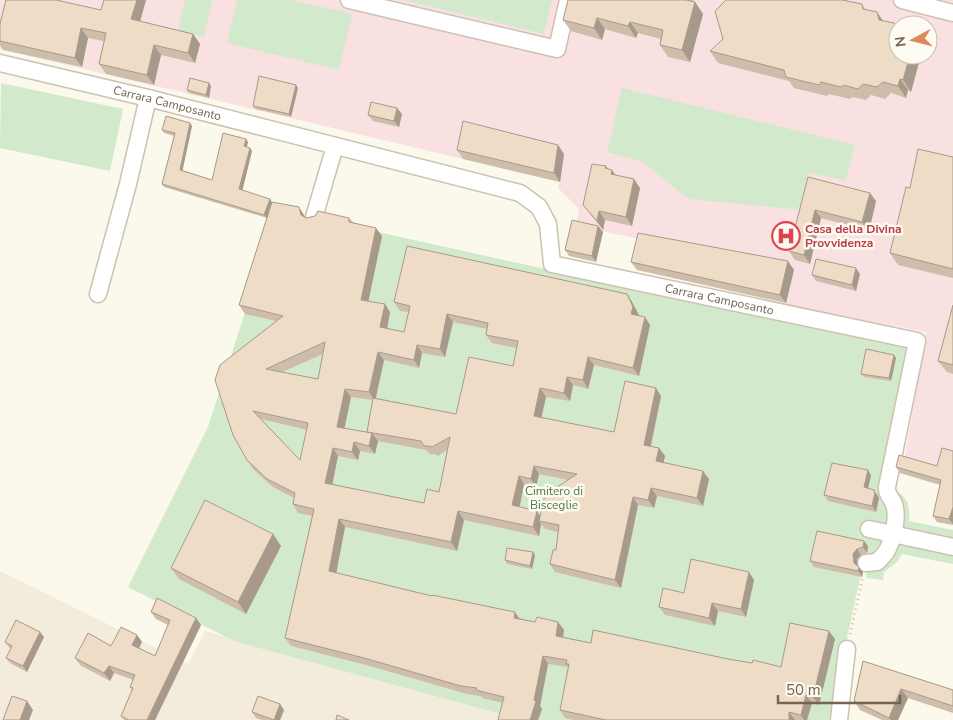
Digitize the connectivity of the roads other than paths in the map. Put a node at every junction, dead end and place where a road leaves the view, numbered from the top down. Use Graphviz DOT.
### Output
graph roads {
  1 [pos="349,0"];
  2 [pos="568,0"];
  3 [pos="902,0"];
  4 [pos="953,13"];
  5 [pos="0,63"];
  6 [pos="148,98"];
  7 [pos="335,146"];
  8 [pos="314,217"];
  9 [pos="98,294"];
  10 [pos="869,529"];
  11 [pos="892,534"];
  12 [pos="953,547"];
  13 [pos="865,566"];
  14 [pos="847,649"];
  15 [pos="839,720"];
  1 -- 2 [label="lane"];
  3 -- 4 [label="lane"];
  5 -- 6 [label="lane, Carrara Camposanto"];
  6 -- 7 [label="lane, Carrara Camposanto"];
  6 -- 9 [label="lane"];
  7 -- 8 [label="lane"];
  7 -- 11 [label="lane, Carrara Camposanto"];
  10 -- 11 [label="lane"];
  11 -- 12 [label="lane"];
  11 -- 13 [label="lane, Carrara Camposanto"];
  14 -- 15 [label="lane"];
}
